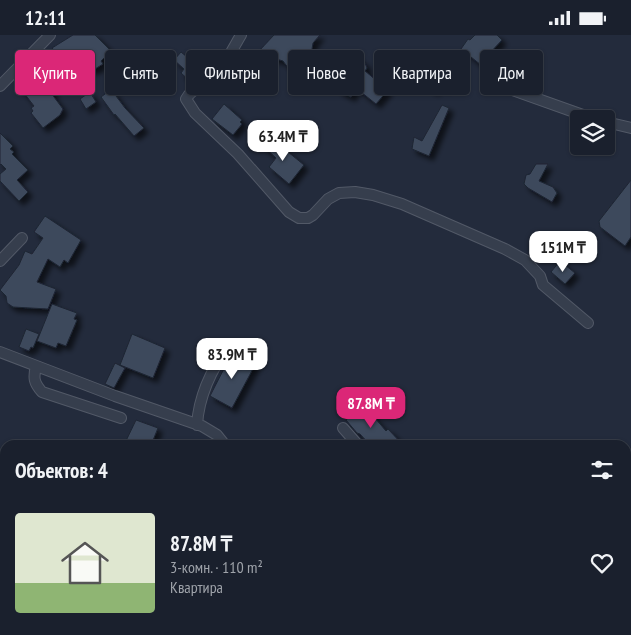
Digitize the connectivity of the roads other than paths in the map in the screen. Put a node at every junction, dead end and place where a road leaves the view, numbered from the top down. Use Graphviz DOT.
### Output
graph roads {
  1 [pos="50,35"];
  2 [pos="241,35"];
  3 [pos="0,86"];
  4 [pos="522,95"];
  5 [pos="570,111"];
  6 [pos="615,124"];
  7 [pos="631,128"];
  8 [pos="22,239"];
  9 [pos="0,261"];
  10 [pos="588,323"];
  11 [pos="230,344"];
  12 [pos="0,351"];
  13 [pos="36,366"];
  14 [pos="121,417"];
  15 [pos="197,425"];
  16 [pos="343,428"];
  17 [pos="221,440"];
  18 [pos="354,440"];
  1 -- 3 [label="street"];
  2 -- 10 [label="street"];
  4 -- 5 [label="street"];
  6 -- 7 [label="street"];
  8 -- 9 [label="street"];
  11 -- 15 [label="street"];
  12 -- 13 [label="street"];
  13 -- 14 [label="street"];
  13 -- 15 [label="street"];
  15 -- 17 [label="street"];
  16 -- 18 [label="street"];
}
